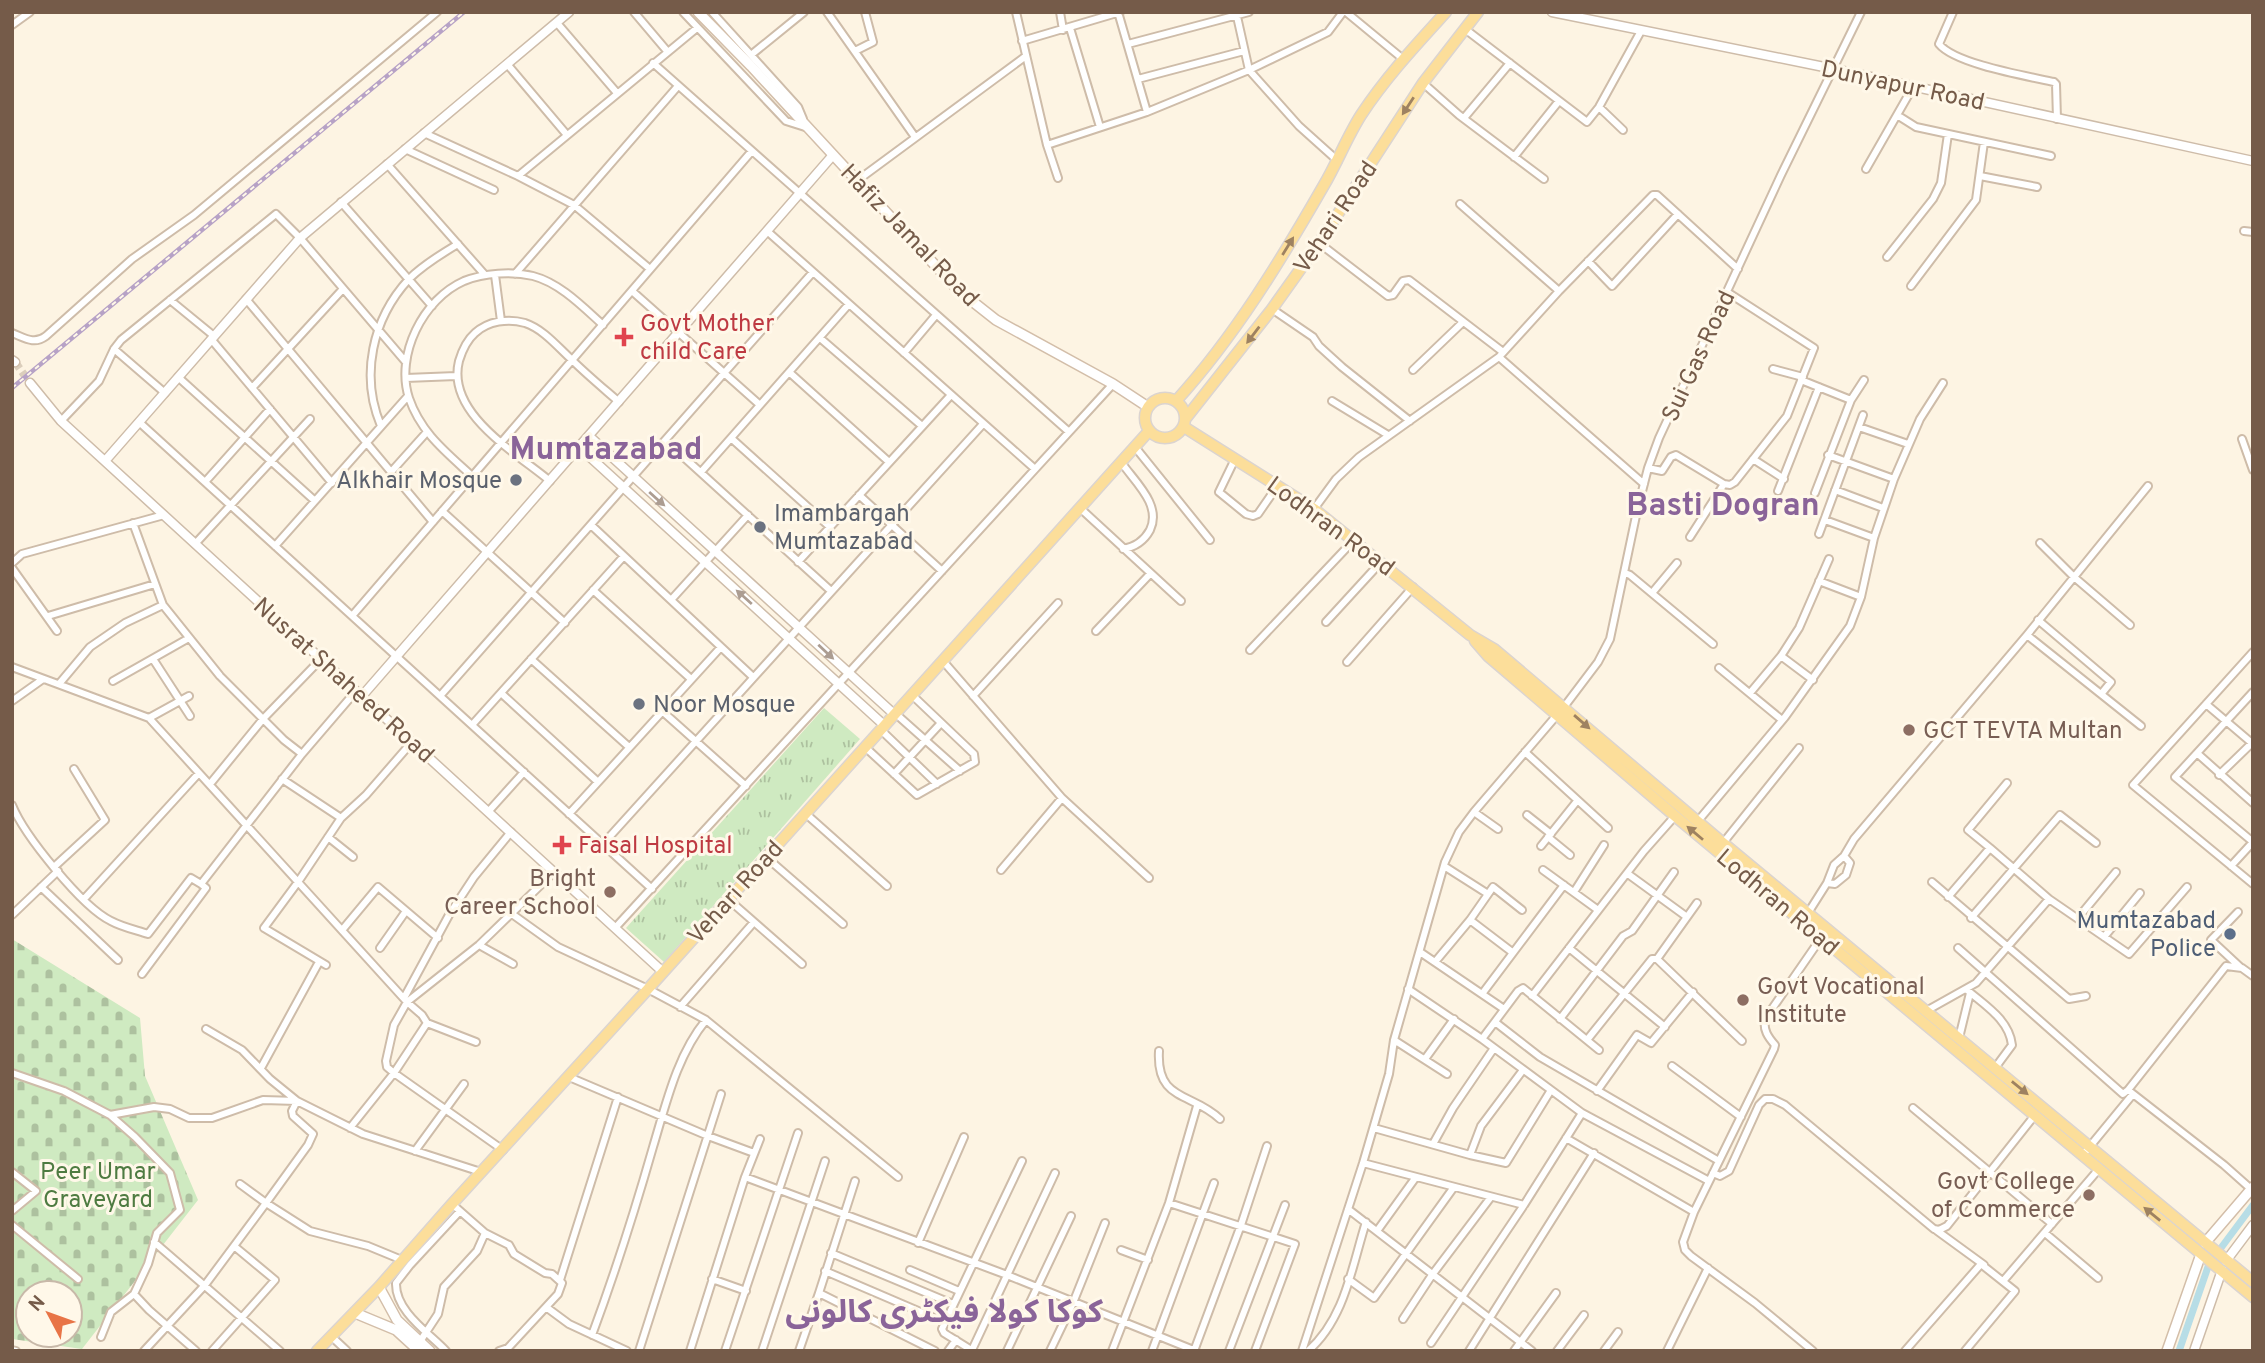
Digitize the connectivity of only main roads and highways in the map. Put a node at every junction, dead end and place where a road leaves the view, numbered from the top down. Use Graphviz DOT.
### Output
graph roads {
  1 [pos="698,12"];
  2 [pos="1446,12"];
  3 [pos="1478,12"];
  4 [pos="1176,401"];
  5 [pos="1148,407"];
  6 [pos="1185,423"];
  7 [pos="1149,431"];
  8 [pos="1561,711"];
  9 [pos="2252,1188"];
  10 [pos="2205,1250"];
  11 [pos="2224,1266"];
  12 [pos="2253,1282"];
  13 [pos="379,1287"];
  14 [pos="2253,1297"];
  15 [pos="355,1313"];
  16 [pos="418,1347"];
  17 [pos="317,1351"];
  18 [pos="430,1351"];
  19 [pos="2167,1351"];
  1 -- 5 [label="main road, Hafiz Jamal Road"];
  4 -- 2 [label="main road, Vehari Road, one-way"];
  3 -- 6 [label="main road, Vehari Road, one-way"];
  4 -- 5 [label="main road"];
  4 -- 6 [label="main road"];
  5 -- 7 [label="main road"];
  6 -- 7 [label="main road"];
  6 -- 8 [label="main road, Lodhran Road"];
  7 -- 13 [label="main road, Vehari Road"];
  8 -- 10 [label="main road, Lodhran Road, one-way"];
  10 -- 8 [label="main road, Lodhran Road, one-way"];
  9 -- 10 [label="main road"];
  10 -- 11 [label="main road, Lodhran Road"];
  10 -- 19 [label="main road"];
  11 -- 12 [label="main road, Lodhran Road"];
  11 -- 14 [label="main road, Lodhran Road"];
  13 -- 15 [label="main road, Vehari Road"];
  13 -- 16 [label="main road"];
  15 -- 16 [label="main road"];
  15 -- 17 [label="main road, Vehari Road"];
  16 -- 18 [label="main road"];
}
